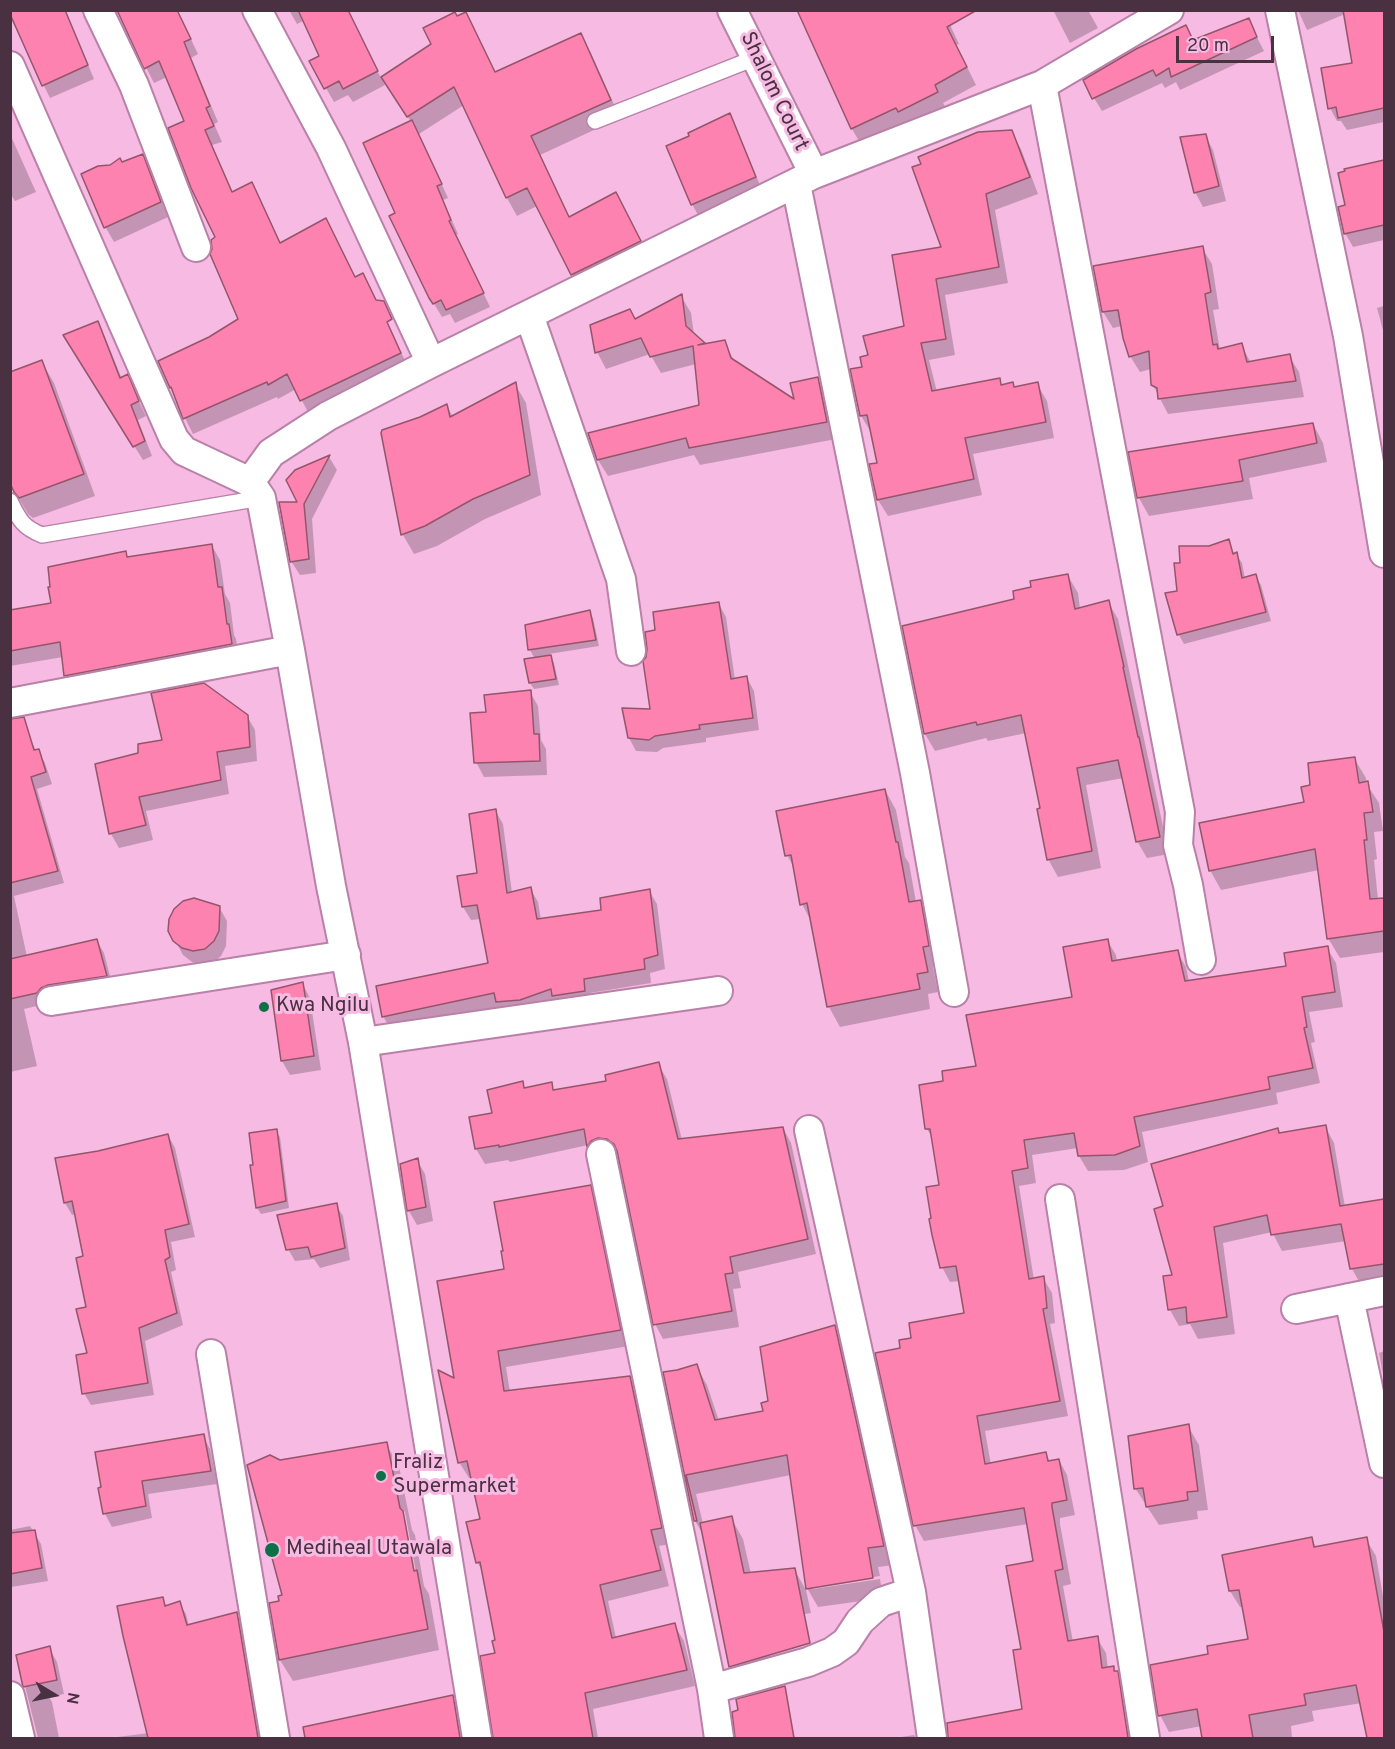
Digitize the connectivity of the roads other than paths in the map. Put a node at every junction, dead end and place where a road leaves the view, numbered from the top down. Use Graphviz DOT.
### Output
graph roads {
  1 [pos="98,10"];
  2 [pos="257,10"];
  3 [pos="732,10"];
  4 [pos="1170,10"];
  5 [pos="1280,10"];
  6 [pos="755,58"];
  7 [pos="10,66"];
  8 [pos="1042,85"];
  9 [pos="595,121"];
  10 [pos="805,179"];
  11 [pos="196,247"];
  12 [pos="529,315"];
  13 [pos="431,363"];
  14 [pos="255,490"];
  15 [pos="10,501"];
  16 [pos="1384,553"];
  17 [pos="290,650"];
  18 [pos="631,651"];
  19 [pos="10,703"];
  20 [pos="346,955"];
  21 [pos="1201,960"];
  22 [pos="718,991"];
  23 [pos="954,992"];
  24 [pos="51,1001"];
  25 [pos="363,1042"];
  26 [pos="809,1130"];
  27 [pos="601,1154"];
  28 [pos="1060,1199"];
  29 [pos="1384,1291"];
  30 [pos="1349,1298"];
  31 [pos="1296,1309"];
  32 [pos="211,1354"];
  33 [pos="1384,1463"];
  34 [pos="911,1592"];
  35 [pos="712,1689"];
  36 [pos="10,1696"];
  37 [pos="20,1738"];
  38 [pos="275,1738"];
  39 [pos="477,1738"];
  40 [pos="718,1738"];
  41 [pos="932,1738"];
  42 [pos="1145,1738"];
  1 -- 11 [label="street"];
  2 -- 13 [label="street"];
  3 -- 6 [label="street, Shalom Court"];
  4 -- 8 [label="street"];
  5 -- 16 [label="street"];
  6 -- 9 [label="lane"];
  6 -- 10 [label="street, Shalom Court"];
  7 -- 14 [label="street"];
  8 -- 10 [label="street"];
  8 -- 21 [label="street"];
  10 -- 12 [label="street"];
  10 -- 23 [label="street, Shalom Court"];
  12 -- 13 [label="street"];
  12 -- 18 [label="street"];
  13 -- 14 [label="street"];
  14 -- 15 [label="lane"];
  14 -- 17 [label="street"];
  17 -- 19 [label="street"];
  17 -- 20 [label="street"];
  20 -- 24 [label="street"];
  20 -- 25 [label="street"];
  22 -- 25 [label="street"];
  25 -- 39 [label="street"];
  26 -- 34 [label="street"];
  27 -- 35 [label="street"];
  28 -- 42 [label="street"];
  29 -- 30 [label="street"];
  30 -- 31 [label="street"];
  30 -- 33 [label="street"];
  32 -- 38 [label="street"];
  34 -- 35 [label="street"];
  34 -- 41 [label="street"];
  35 -- 40 [label="street"];
  36 -- 37 [label="street"];
}
